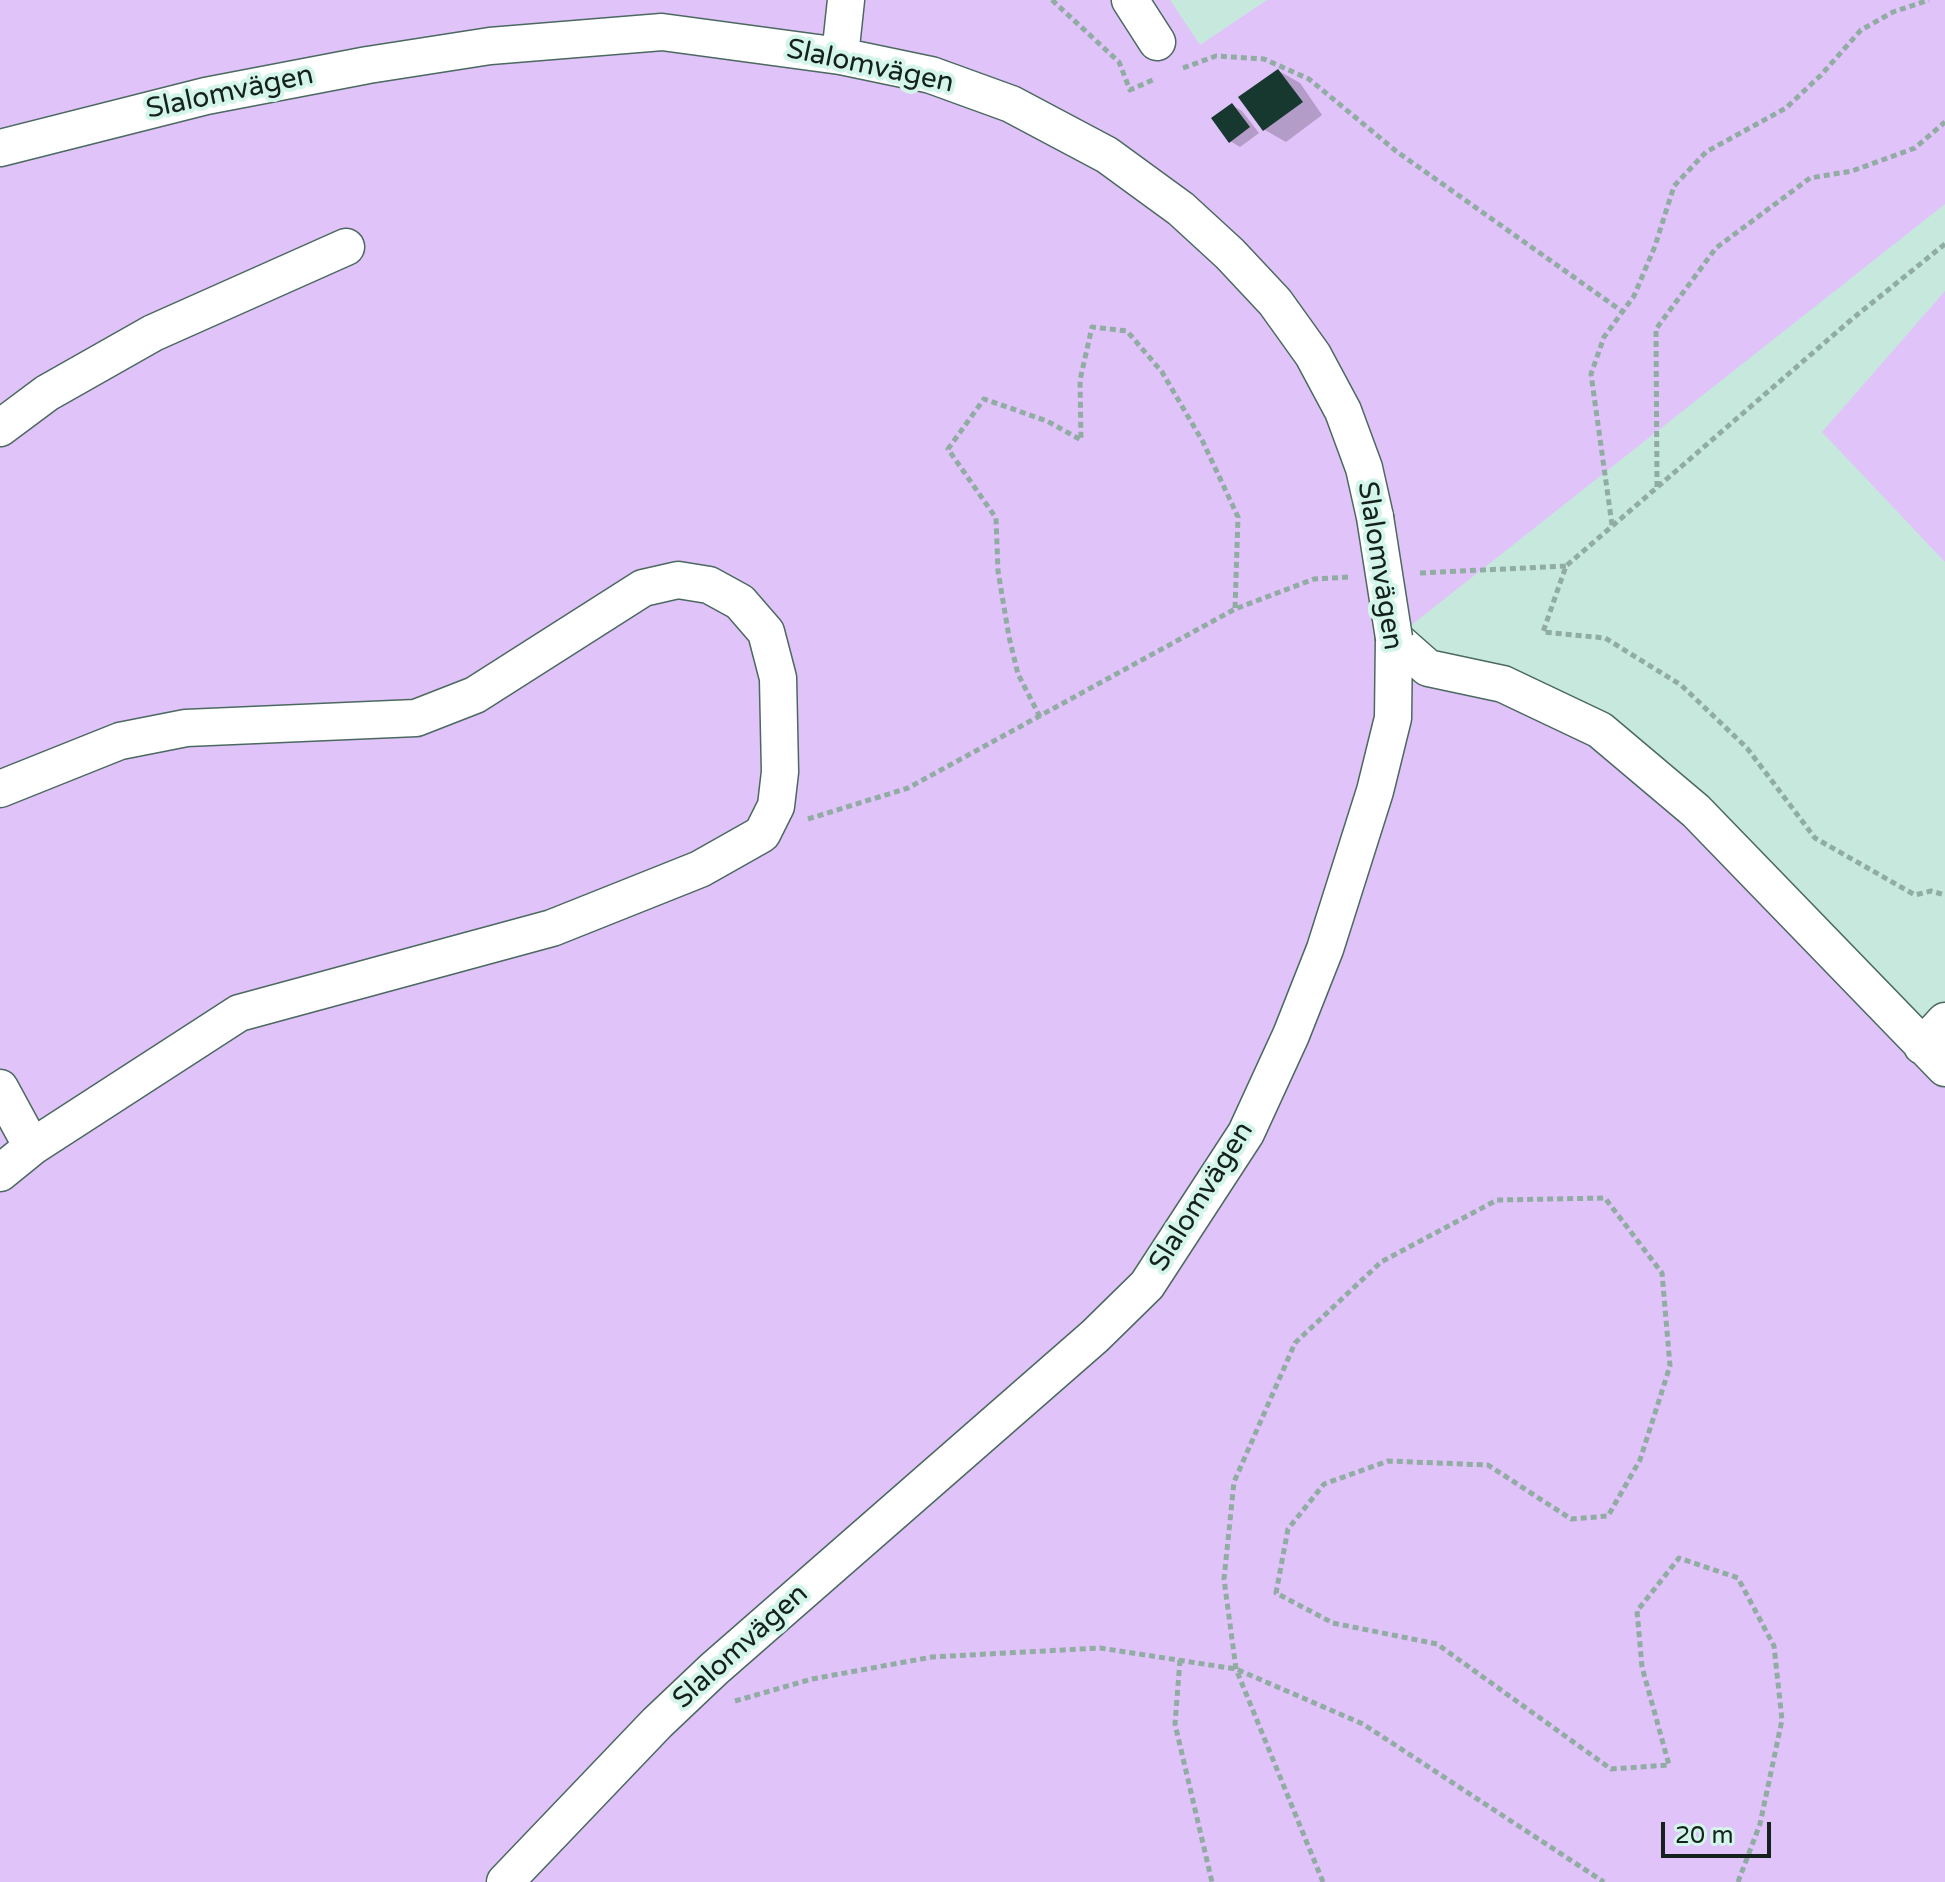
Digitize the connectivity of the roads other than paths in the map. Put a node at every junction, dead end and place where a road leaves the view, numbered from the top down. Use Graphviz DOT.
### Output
graph roads {
  1 [pos="846,0"];
  2 [pos="1130,0"];
  3 [pos="840,56"];
  4 [pos="1166,62"];
  5 [pos="0,148"];
  6 [pos="346,247"];
  7 [pos="0,428"];
  8 [pos="1394,638"];
  9 [pos="0,789"];
  10 [pos="1937,1045"];
  11 [pos="0,1088"];
  12 [pos="32,1147"];
  13 [pos="0,1173"];
  14 [pos="505,1882"];
  1 -- 3 [label="street"];
  2 -- 4 [label="street"];
  3 -- 5 [label="street, Slalomvägen"];
  3 -- 8 [label="street, Slalomvägen, bridge"];
  6 -- 7 [label="street"];
  8 -- 10 [label="street"];
  8 -- 14 [label="street, Slalomvägen"];
  9 -- 12 [label="street"];
  11 -- 12 [label="street"];
  12 -- 13 [label="street"];
}
